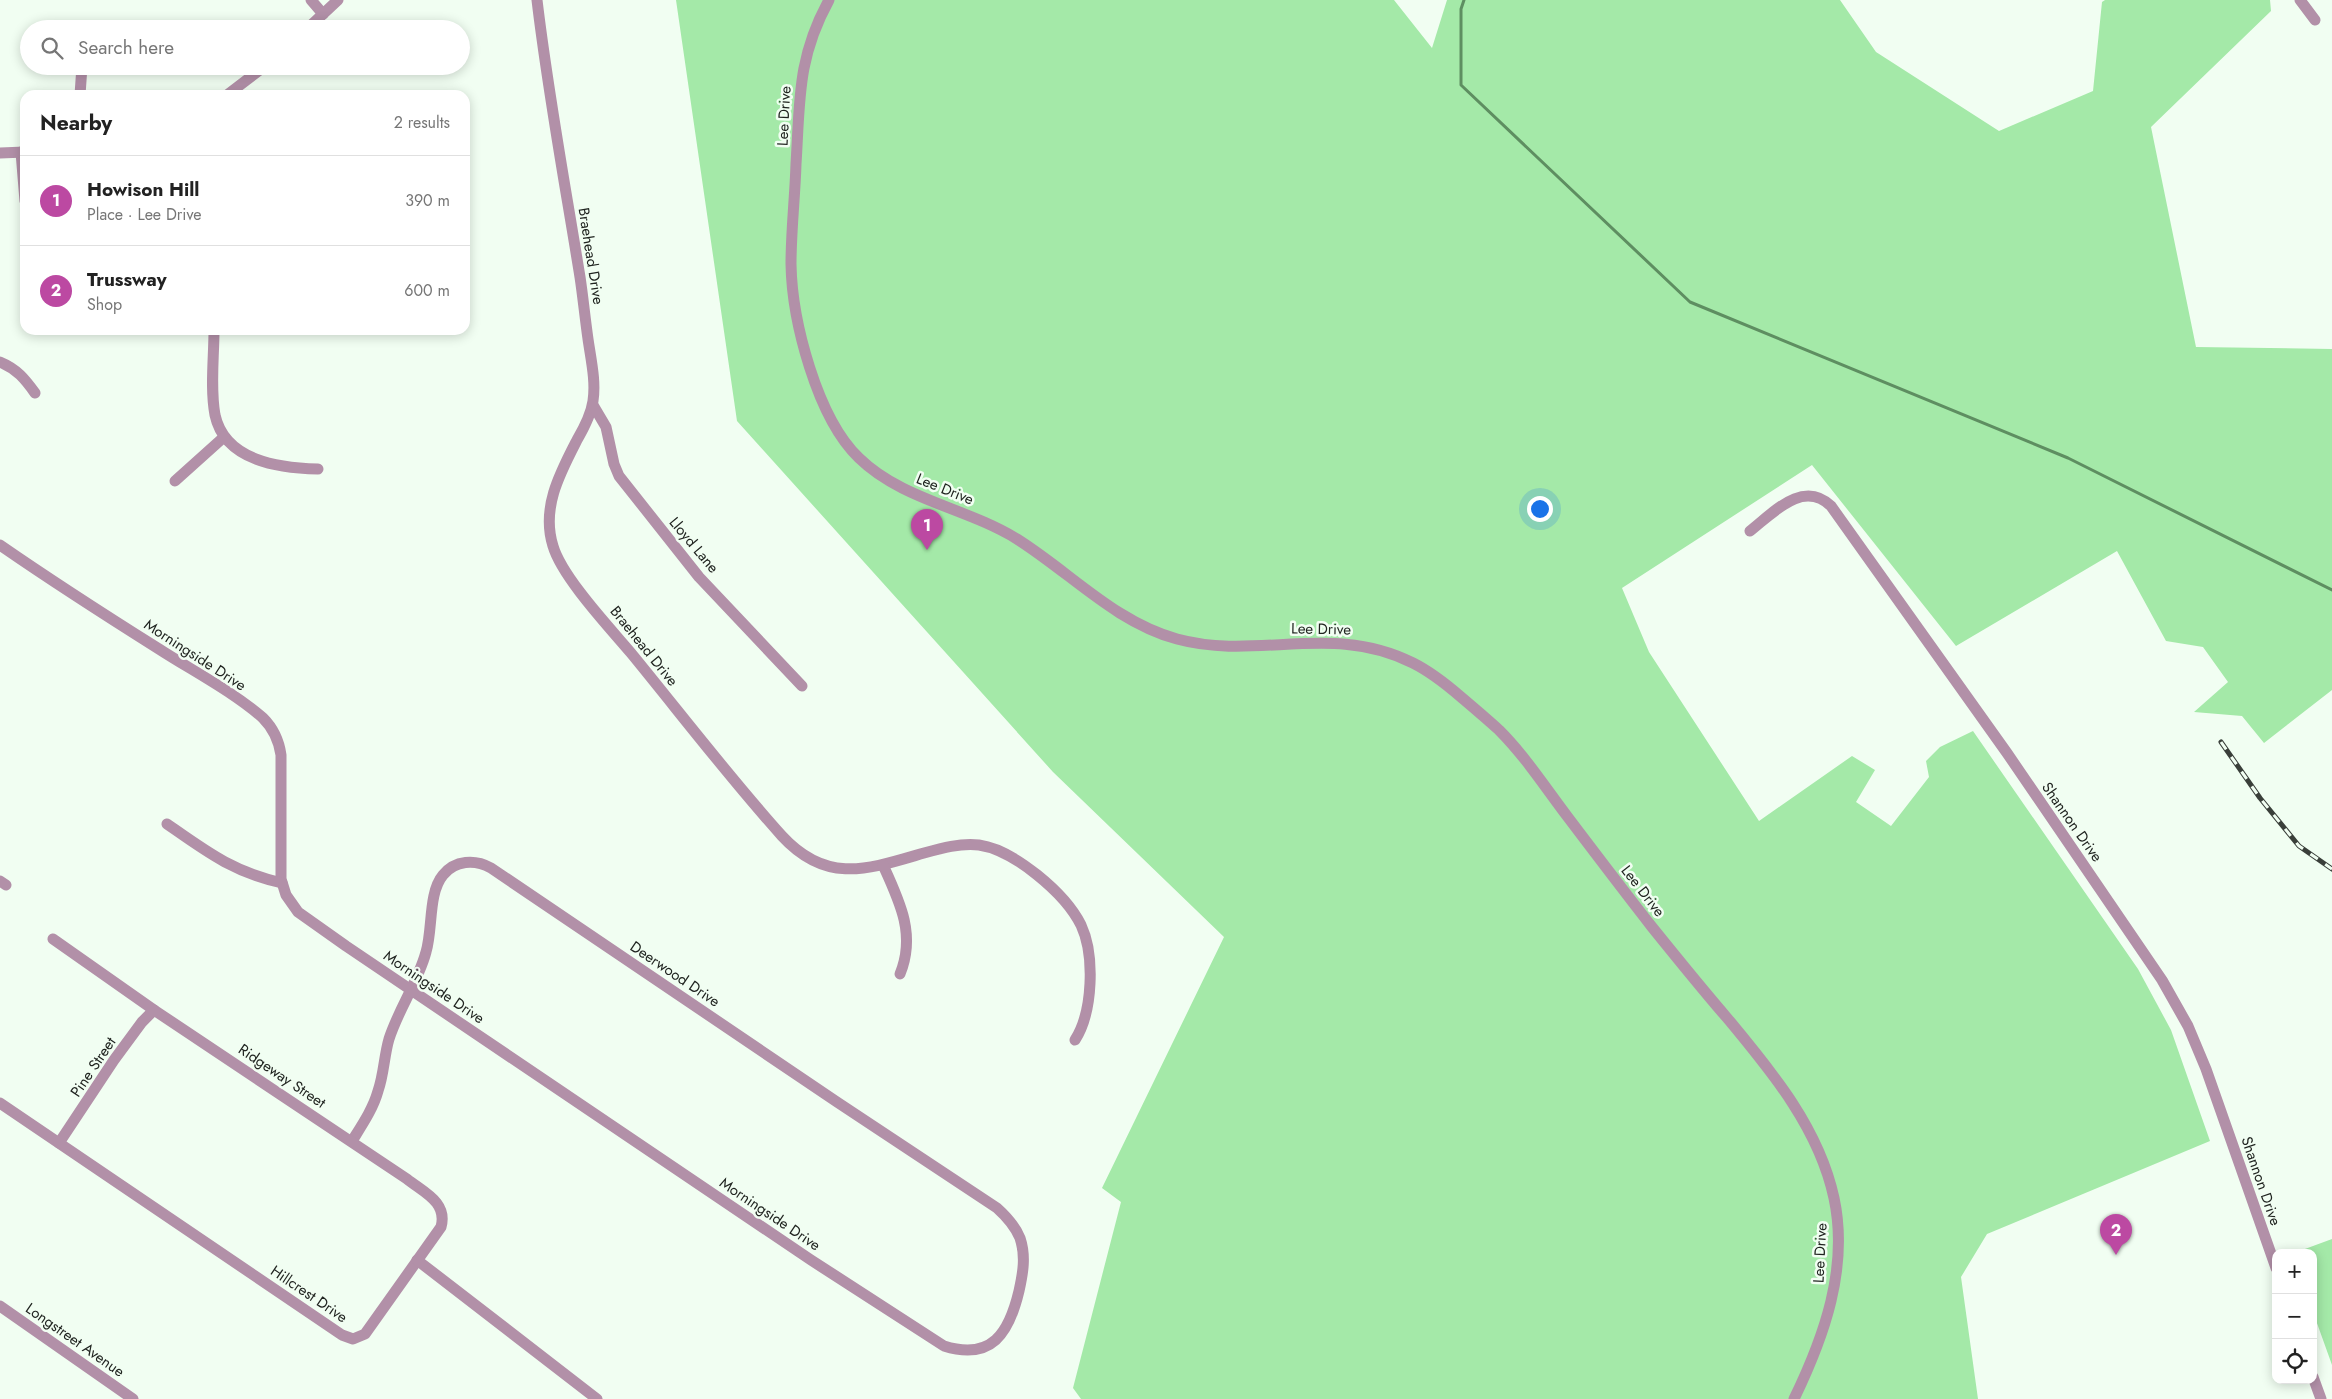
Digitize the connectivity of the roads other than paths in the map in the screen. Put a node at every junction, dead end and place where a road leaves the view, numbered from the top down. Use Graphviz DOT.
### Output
graph roads {
  1 [pos="311,0"];
  2 [pos="338,0"];
  3 [pos="537,0"];
  4 [pos="829,0"];
  5 [pos="2300,0"];
  6 [pos="323,14"];
  7 [pos="317,20"];
  8 [pos="2314,20"];
  9 [pos="81,75"];
  10 [pos="253,75"];
  11 [pos="80,90"];
  12 [pos="234,90"];
  13 [pos="20,152"];
  14 [pos="0,153"];
  15 [pos="214,335"];
  16 [pos="0,362"];
  17 [pos="35,393"];
  18 [pos="593,405"];
  19 [pos="224,436"];
  20 [pos="318,469"];
  21 [pos="175,482"];
  22 [pos="1750,531"];
  23 [pos="0,544"];
  24 [pos="802,686"];
  25 [pos="167,824"];
  26 [pos="883,865"];
  27 [pos="282,883"];
  28 [pos="53,939"];
  29 [pos="900,974"];
  30 [pos="411,989"];
  31 [pos="154,1010"];
  32 [pos="1075,1040"];
  33 [pos="0,1103"];
  34 [pos="352,1142"];
  35 [pos="59,1143"];
  36 [pos="2272,1257"];
  37 [pos="417,1260"];
  38 [pos="0,1306"];
  39 [pos="993,1343"];
  40 [pos="2316,1384"];
  41 [pos="133,1399"];
  42 [pos="597,1399"];
  43 [pos="1794,1399"];
  44 [pos="2321,1399"];
  1 -- 6 [label="street"];
  2 -- 6 [label="street"];
  3 -- 18 [label="street, Braehead Drive"];
  4 -- 43 [label="street, Lee Drive"];
  5 -- 8 [label="street"];
  6 -- 7 [label="street"];
  9 -- 11 [label="street"];
  10 -- 12 [label="street"];
  13 -- 14 [label="street"];
  15 -- 19 [label="street"];
  16 -- 17 [label="street"];
  18 -- 24 [label="street, Lloyd Lane"];
  18 -- 26 [label="street, Braehead Drive"];
  19 -- 20 [label="street"];
  19 -- 21 [label="street"];
  22 -- 36 [label="street, Shannon Drive"];
  23 -- 27 [label="street, Morningside Drive"];
  25 -- 27 [label="street"];
  26 -- 29 [label="street"];
  26 -- 32 [label="street, Braehead Drive"];
  27 -- 30 [label="street, Morningside Drive"];
  28 -- 31 [label="street, Ridgeway Street"];
  30 -- 34 [label="street, Deerwood Drive"];
  30 -- 39 [label="street, Morningside Drive"];
  30 -- 39 [label="street, Deerwood Drive"];
  31 -- 34 [label="street, Ridgeway Street"];
  31 -- 35 [label="street, Pine Street"];
  33 -- 35 [label="street, Hillcrest Drive"];
  34 -- 37 [label="street, Ridgeway Street"];
  35 -- 37 [label="street, Hillcrest Drive"];
  37 -- 42 [label="street"];
  38 -- 41 [label="street, Longstreet Avenue"];
  40 -- 44 [label="street"];
}
